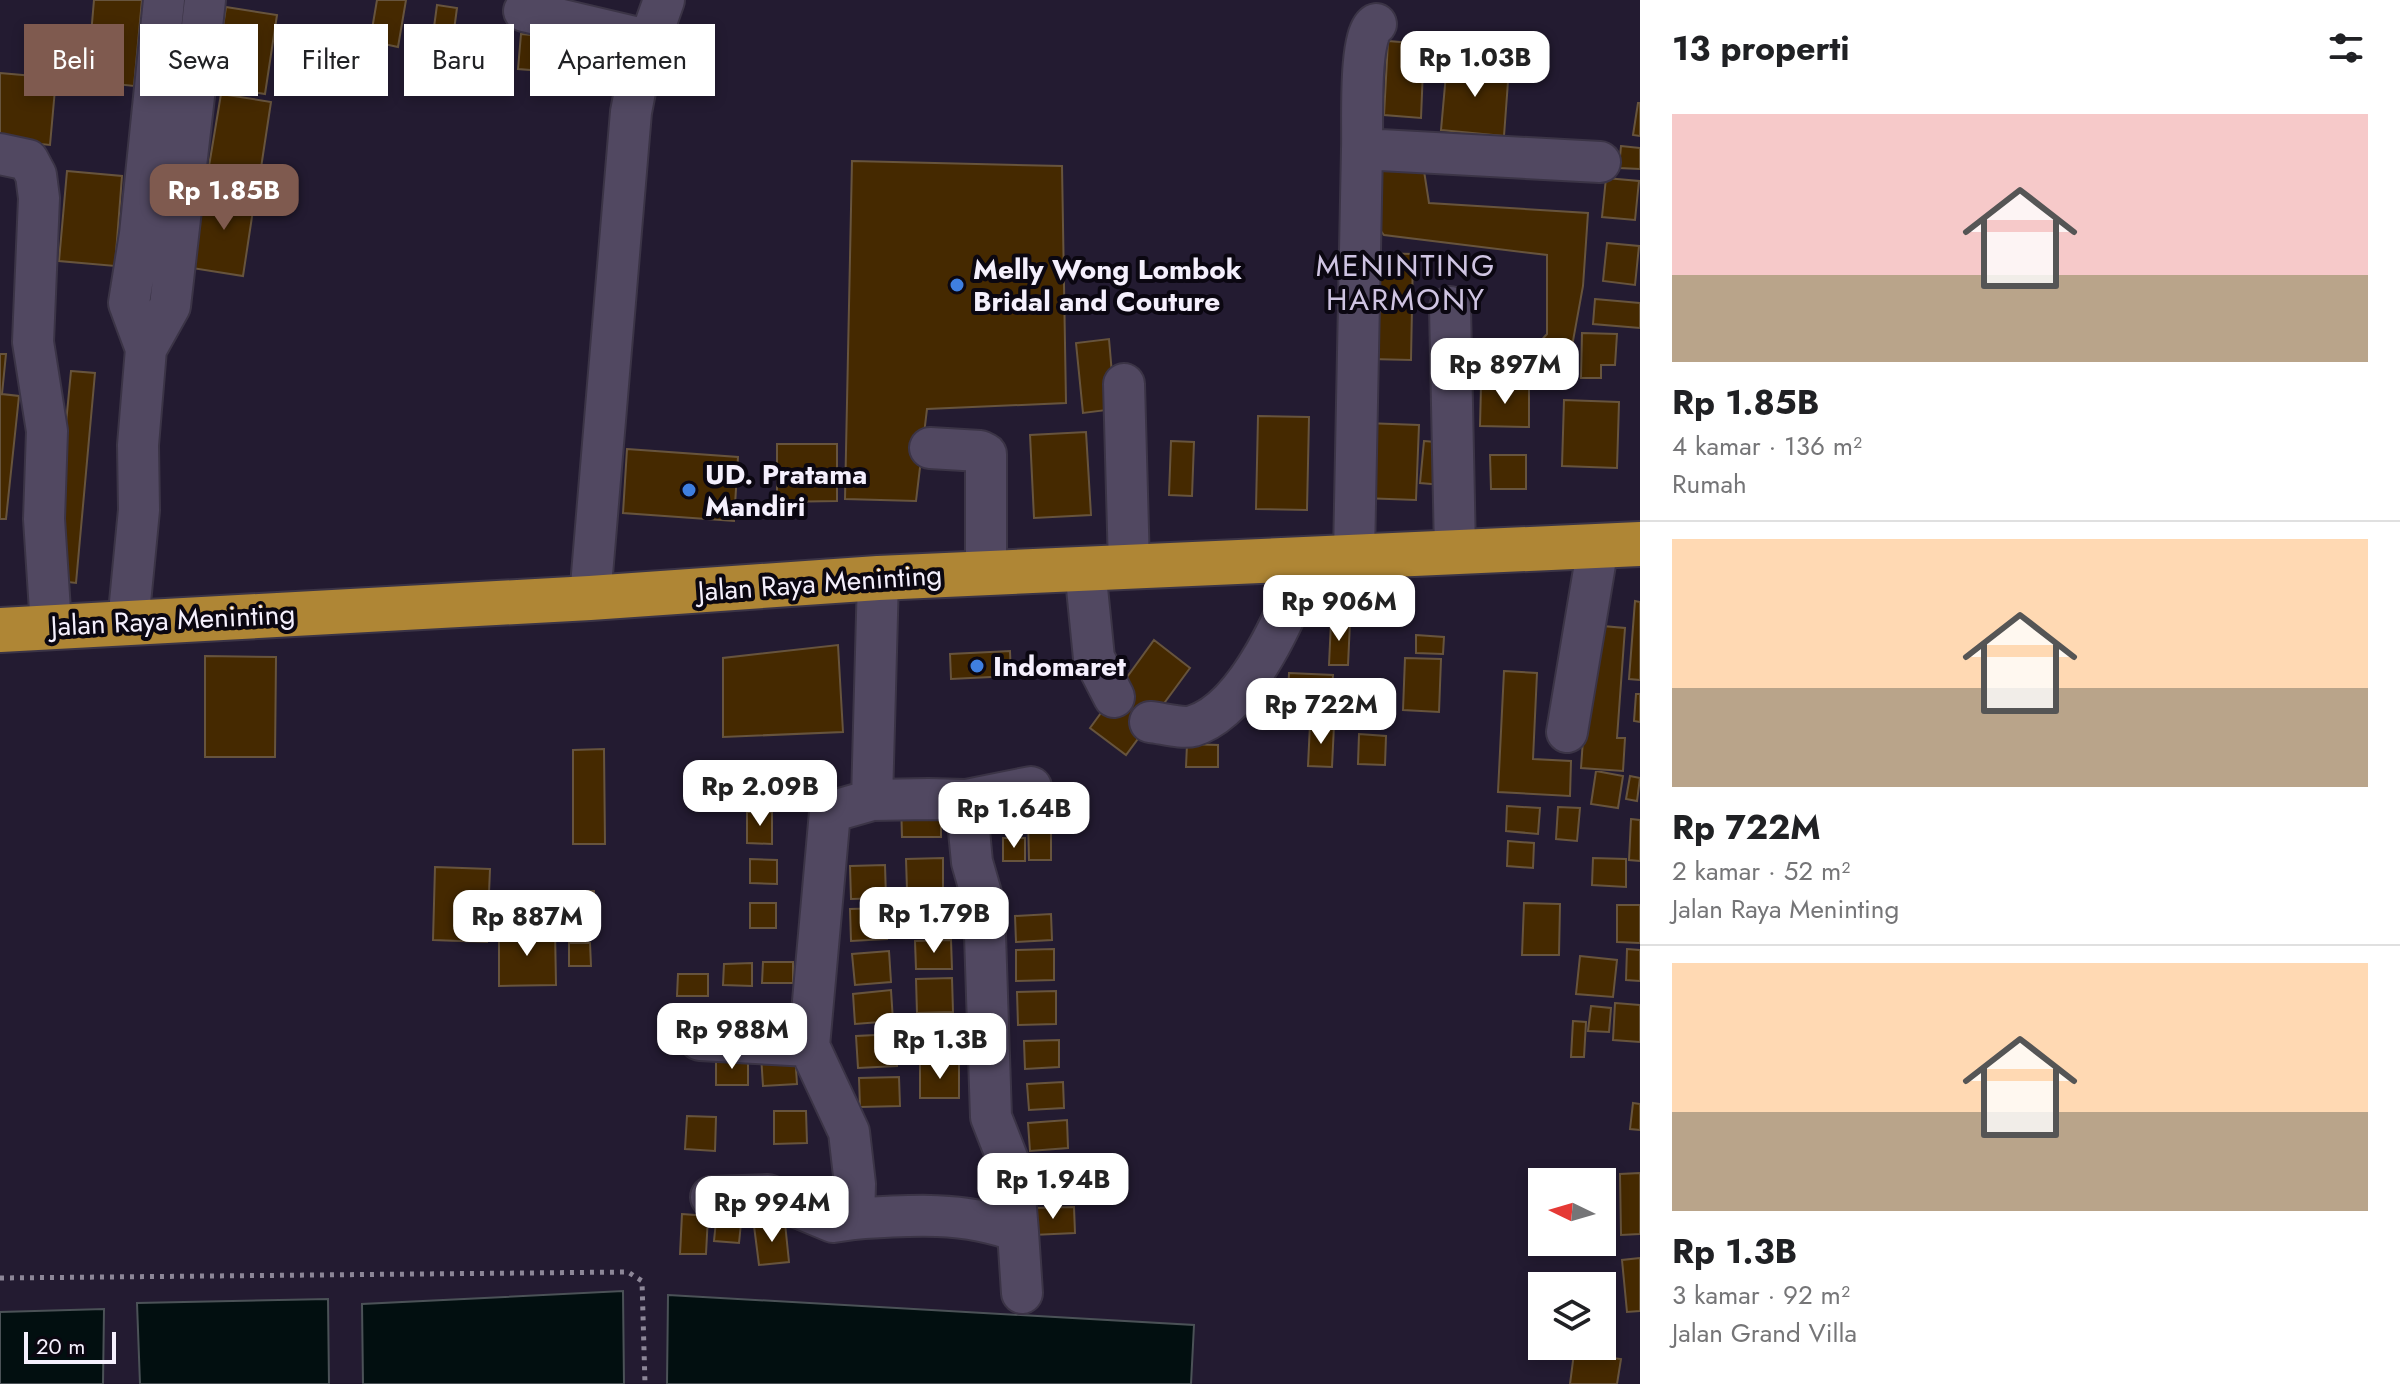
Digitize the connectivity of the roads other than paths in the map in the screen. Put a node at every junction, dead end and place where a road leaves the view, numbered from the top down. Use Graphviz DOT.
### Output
graph roads {
  1 [pos="164,0"];
  2 [pos="205,0"];
  3 [pos="664,0"];
  4 [pos="524,11"];
  5 [pos="579,24"];
  6 [pos="656,24"];
  7 [pos="1376,24"];
  8 [pos="634,96"];
  9 [pos="1362,149"];
  10 [pos="0,154"];
  11 [pos="1600,162"];
  12 [pos="133,276"];
  13 [pos="174,282"];
  14 [pos="1450,307"];
  15 [pos="146,349"];
  16 [pos="1124,384"];
  17 [pos="930,448"];
  18 [pos="1619,545"];
  19 [pos="1455,551"];
  20 [pos="1354,555"];
  21 [pos="1309,558"];
  22 [pos="1129,566"];
  23 [pos="1085,568"];
  24 [pos="986,573"];
  25 [pos="878,578"];
  26 [pos="590,598"];
  27 [pos="128,623"];
  28 [pos="51,626"];
  29 [pos="0,630"];
  30 [pos="1114,697"];
  31 [pos="1150,722"];
  32 [pos="1567,732"];
  33 [pos="1031,787"];
  34 [pos="872,800"];
  35 [pos="966,800"];
  36 [pos="700,1040"];
  37 [pos="809,1046"];
  38 [pos="711,1197"];
  39 [pos="854,1219"];
  40 [pos="1018,1232"];
  41 [pos="1022,1293"];
  1 -- 12 [label="street"];
  2 -- 13 [label="street"];
  3 -- 6 [label="street"];
  4 -- 5 [label="street"];
  7 -- 9 [label="street"];
  8 -- 26 [label="street"];
  9 -- 11 [label="street"];
  9 -- 20 [label="street"];
  10 -- 28 [label="street"];
  12 -- 13 [label="street"];
  12 -- 15 [label="street"];
  13 -- 15 [label="street"];
  14 -- 19 [label="street"];
  15 -- 27 [label="street"];
  16 -- 22 [label="street"];
  17 -- 24 [label="street"];
  18 -- 19 [label="highway, Jalan Raya Meninting"];
  18 -- 32 [label="street"];
  19 -- 20 [label="highway, Jalan Raya Meninting"];
  20 -- 21 [label="highway, Jalan Raya Meninting"];
  21 -- 22 [label="highway, Jalan Raya Meninting"];
  21 -- 31 [label="street"];
  22 -- 23 [label="highway, Jalan Raya Meninting"];
  23 -- 24 [label="highway, Jalan Raya Meninting"];
  23 -- 30 [label="street"];
  24 -- 25 [label="highway, Jalan Raya Meninting"];
  25 -- 26 [label="highway, Jalan Raya Meninting"];
  25 -- 34 [label="street"];
  26 -- 27 [label="highway, Jalan Raya Meninting"];
  27 -- 28 [label="highway, Jalan Raya Meninting"];
  28 -- 29 [label="highway, Jalan Raya Meninting"];
  33 -- 35 [label="street"];
  34 -- 35 [label="street"];
  34 -- 37 [label="street"];
  35 -- 40 [label="street"];
  36 -- 37 [label="street"];
  37 -- 39 [label="street"];
  38 -- 39 [label="street"];
  39 -- 40 [label="street"];
  40 -- 41 [label="street"];
}
